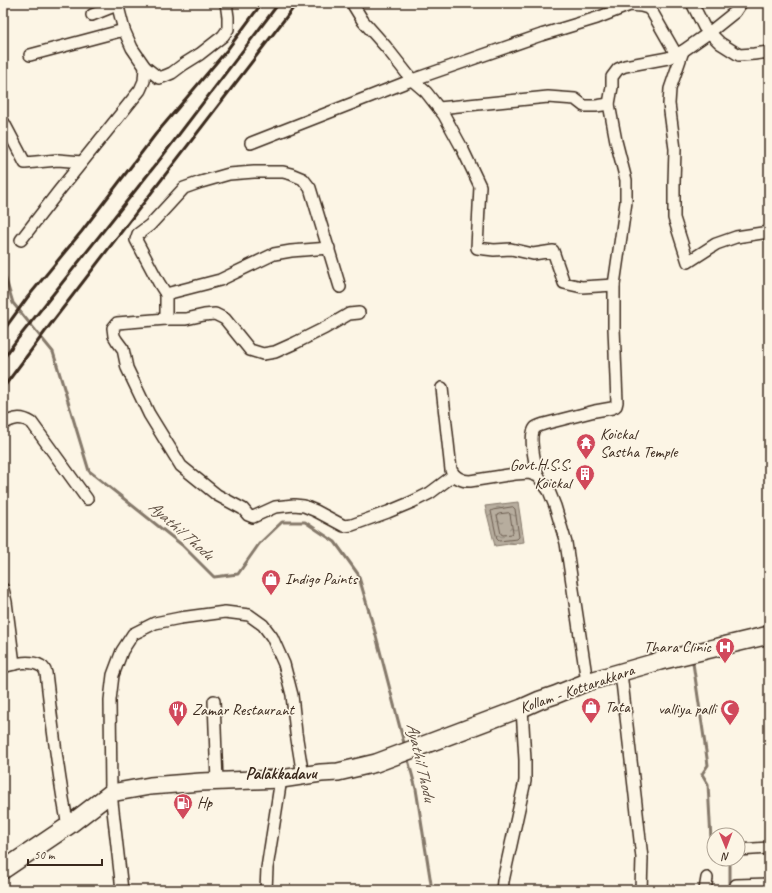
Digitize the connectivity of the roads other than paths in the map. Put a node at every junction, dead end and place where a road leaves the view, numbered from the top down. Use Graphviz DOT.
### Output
graph roads {
  1 [pos="226,3"];
  2 [pos="352,3"];
  3 [pos="692,3"];
  4 [pos="741,3"];
  5 [pos="117,4"];
  6 [pos="92,15"];
  7 [pos="124,30"];
  8 [pos="710,32"];
  9 [pos="769,52"];
  10 [pos="680,53"];
  11 [pos="30,55"];
  12 [pos="145,67"];
  13 [pos="412,80"];
  14 [pos="609,104"];
  15 [pos="439,108"];
  16 [pos="3,122"];
  17 [pos="251,143"];
  18 [pos="82,162"];
  19 [pos="769,232"];
  20 [pos="21,240"];
  21 [pos="328,248"];
  22 [pos="614,285"];
  23 [pos="340,287"];
  24 [pos="166,294"];
  25 [pos="359,313"];
  26 [pos="166,319"];
  27 [pos="442,388"];
  28 [pos="3,424"];
  29 [pos="454,476"];
  30 [pos="538,476"];
  31 [pos="87,499"];
  32 [pos="3,588"];
  33 [pos="769,635"];
  34 [pos="14,664"];
  35 [pos="3,667"];
  36 [pos="621,673"];
  37 [pos="587,682"];
  38 [pos="214,701"];
  39 [pos="522,708"];
  40 [pos="303,776"];
  41 [pos="281,779"];
  42 [pos="217,782"];
  43 [pos="111,793"];
  44 [pos="68,826"];
  45 [pos="769,848"];
  46 [pos="746,849"];
  47 [pos="3,870"];
  48 [pos="706,878"];
  49 [pos="769,884"];
  50 [pos="736,885"];
  51 [pos="122,890"];
  52 [pos="266,890"];
  53 [pos="502,890"];
  54 [pos="641,890"];
  55 [pos="705,890"];
  1 -- 12 [label="street"];
  2 -- 13 [label="street"];
  3 -- 8 [label="street"];
  4 -- 8 [label="street"];
  5 -- 6 [label="street"];
  5 -- 7 [label="street"];
  7 -- 11 [label="street"];
  7 -- 12 [label="street"];
  8 -- 9 [label="street"];
  8 -- 10 [label="street"];
  10 -- 13 [label="street"];
  10 -- 14 [label="street"];
  10 -- 19 [label="street"];
  12 -- 18 [label="street"];
  13 -- 15 [label="street"];
  13 -- 17 [label="street"];
  14 -- 15 [label="street"];
  14 -- 22 [label="street"];
  15 -- 22 [label="street"];
  16 -- 18 [label="street"];
  18 -- 20 [label="street"];
  21 -- 23 [label="street"];
  21 -- 24 [label="street"];
  21 -- 24 [label="street"];
  22 -- 30 [label="street"];
  24 -- 26 [label="street"];
  25 -- 26 [label="street"];
  26 -- 29 [label="street"];
  27 -- 29 [label="street"];
  28 -- 31 [label="street"];
  29 -- 30 [label="street"];
  30 -- 37 [label="street"];
  32 -- 34 [label="street"];
  33 -- 36 [label="main road, Kollam - Kottarakkara"];
  34 -- 35 [label="street"];
  34 -- 44 [label="street"];
  36 -- 37 [label="main road, Kollam - Kottarakkara"];
  36 -- 54 [label="street"];
  37 -- 39 [label="main road, Kollam - Kottarakkara"];
  38 -- 42 [label="street"];
  39 -- 40 [label="main road, Kollam - Kottarakkara"];
  39 -- 53 [label="street"];
  40 -- 41 [label="main road"];
  40 -- 43 [label="street"];
  41 -- 42 [label="main road"];
  41 -- 52 [label="street"];
  42 -- 43 [label="main road"];
  43 -- 44 [label="main road"];
  43 -- 51 [label="street"];
  44 -- 47 [label="main road"];
  45 -- 46 [label="street"];
  48 -- 55 [label="street"];
  49 -- 50 [label="street"];
}
